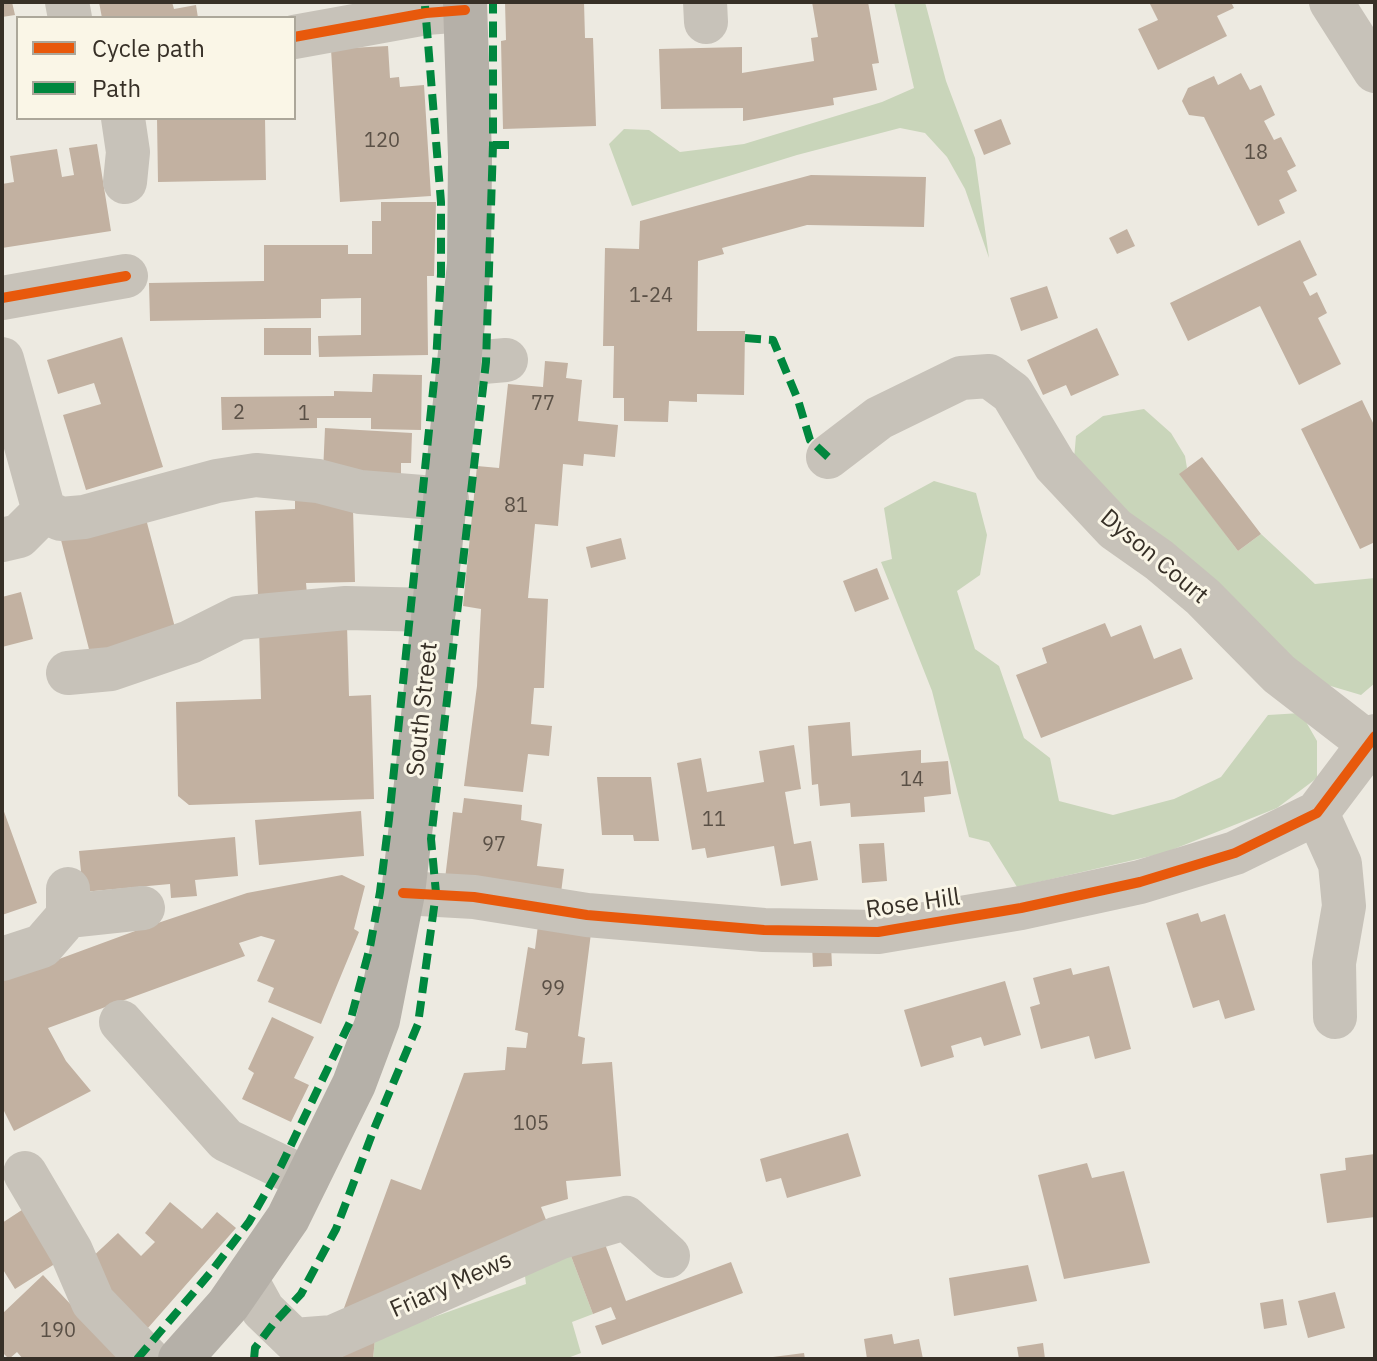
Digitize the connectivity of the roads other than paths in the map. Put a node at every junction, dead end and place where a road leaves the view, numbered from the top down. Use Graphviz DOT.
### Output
graph roads {
  1 [pos="1331,2"];
  2 [pos="465,6"];
  3 [pos="296,37"];
  4 [pos="1375,71"];
  5 [pos="123,120"];
  6 [pos="125,182"];
  7 [pos="126,276"];
  8 [pos="2,298"];
  9 [pos="2,359"];
  10 [pos="506,360"];
  11 [pos="460,364"];
  12 [pos="828,457"];
  13 [pos="447,499"];
  14 [pos="44,511"];
  15 [pos="2,540"];
  16 [pos="434,610"];
  17 [pos="68,673"];
  18 [pos="1373,740"];
  19 [pos="1317,813"];
  20 [pos="403,893"];
  21 [pos="143,908"];
  22 [pos="2,959"];
  23 [pos="1335,1017"];
  24 [pos="121,1022"];
  25 [pos="25,1173"];
  26 [pos="307,1179"];
  27 [pos="668,1256"];
  28 [pos="238,1293"];
  29 [pos="148,1359"];
  30 [pos="180,1359"];
  31 [pos="224,1359"];
  1 -- 4 [label="street"];
  2 -- 3 [label="street"];
  2 -- 11 [label="main road, South Street"];
  5 -- 6 [label="street"];
  7 -- 8 [label="street"];
  9 -- 14 [label="street"];
  10 -- 11 [label="street"];
  11 -- 13 [label="main road, South Street"];
  12 -- 18 [label="street, Dyson Court"];
  13 -- 14 [label="street"];
  13 -- 16 [label="main road, South Street"];
  14 -- 15 [label="street"];
  16 -- 17 [label="street"];
  16 -- 20 [label="main road, South Street"];
  18 -- 19 [label="street, Rose Hill"];
  19 -- 20 [label="street, Rose Hill"];
  19 -- 23 [label="street"];
  20 -- 26 [label="main road, South Street"];
  21 -- 22 [label="street"];
  24 -- 26 [label="street"];
  25 -- 29 [label="street"];
  26 -- 28 [label="main road, South Street"];
  27 -- 28 [label="street, Friary Mews"];
  28 -- 30 [label="main road, South Street"];
  28 -- 31 [label="main road"];
}
